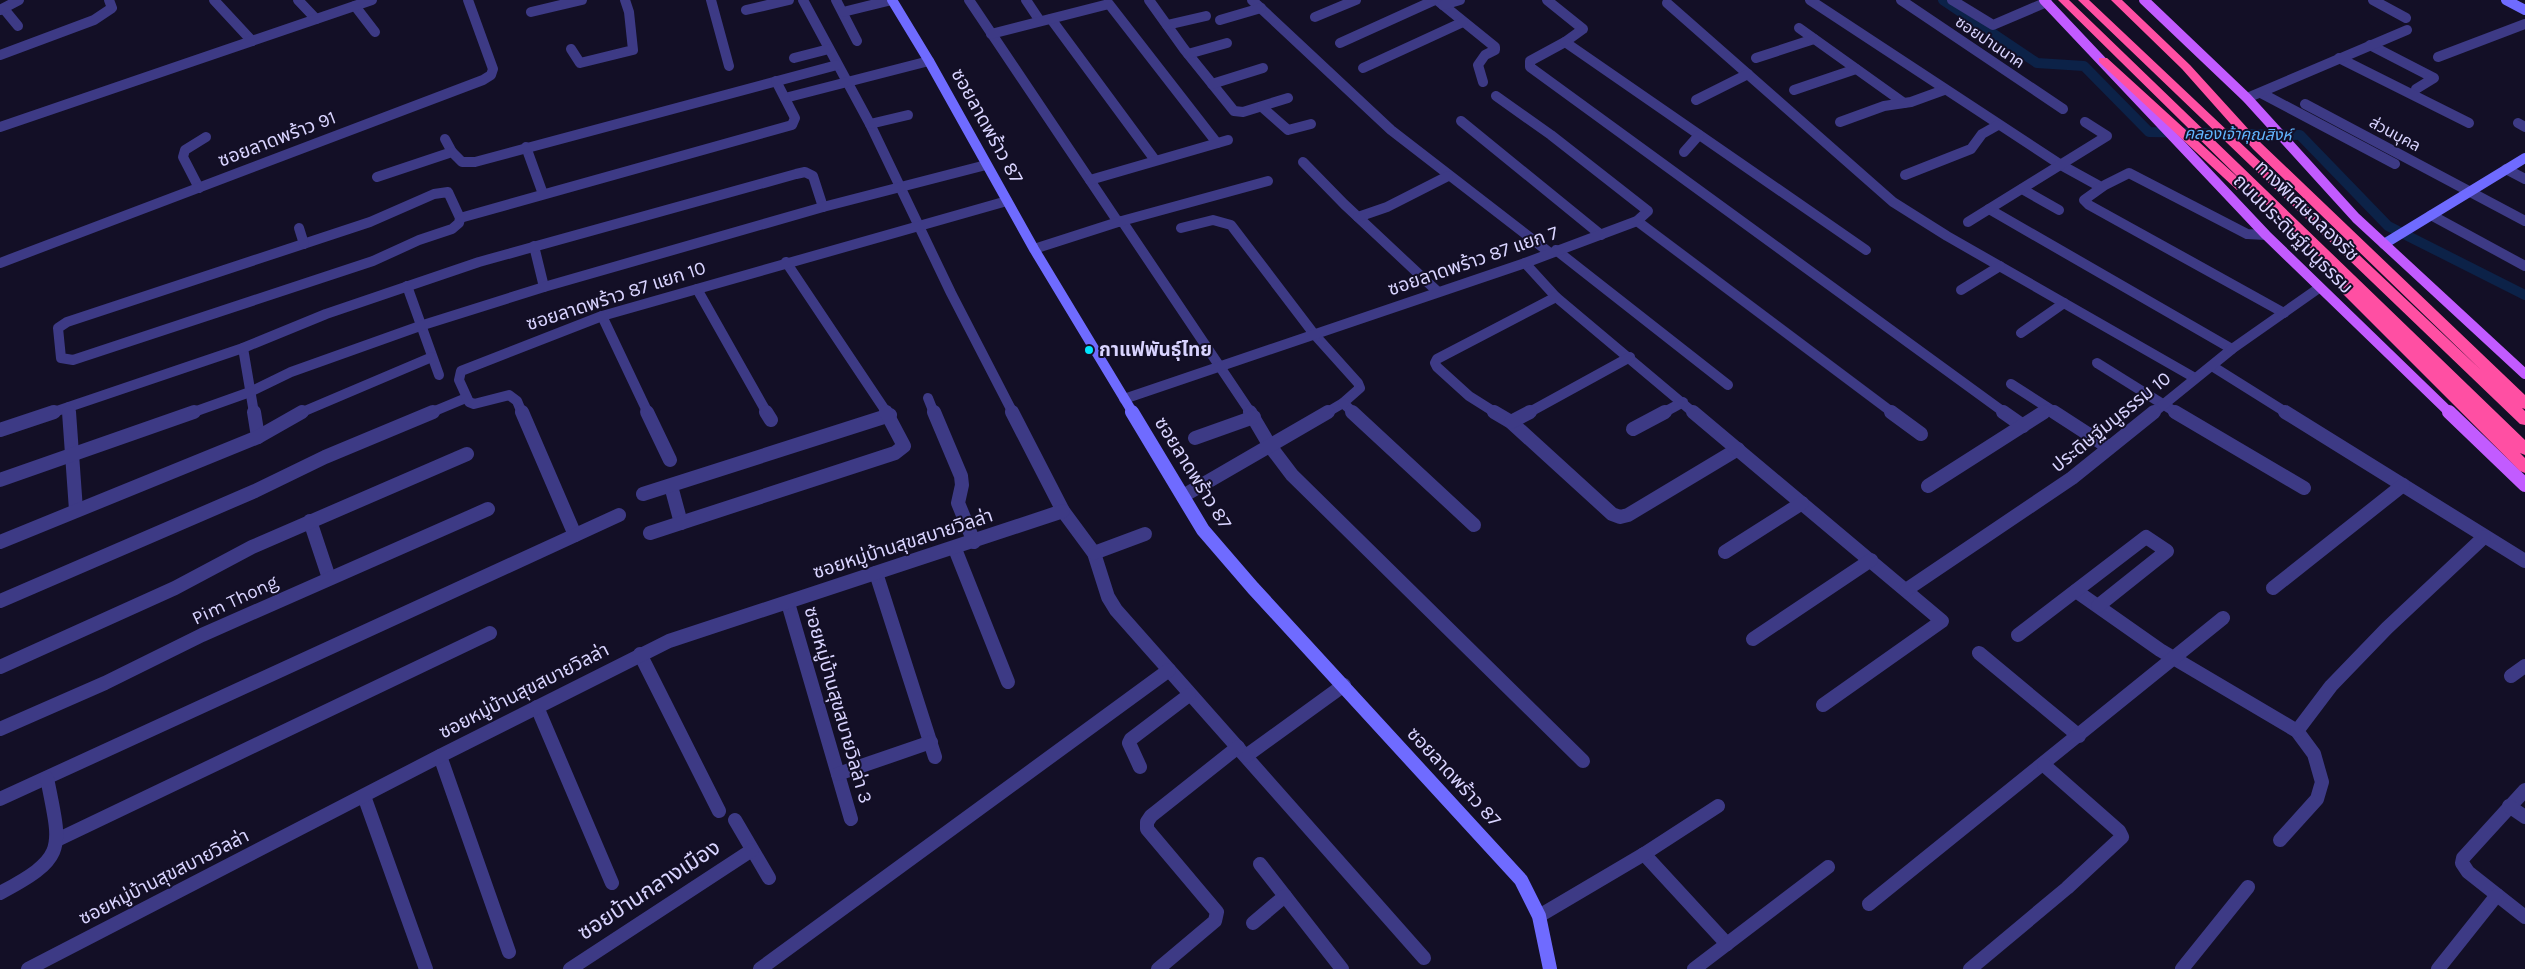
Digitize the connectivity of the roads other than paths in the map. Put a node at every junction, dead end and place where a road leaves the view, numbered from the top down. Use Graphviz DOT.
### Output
graph roads {
  1 [pos="19,0"];
  2 [pos="109,0"];
  3 [pos="214,0"];
  4 [pos="298,0"];
  5 [pos="372,0"];
  6 [pos="468,0"];
  7 [pos="582,0"];
  8 [pos="625,0"];
  9 [pos="711,0"];
  10 [pos="788,0"];
  11 [pos="803,0"];
  12 [pos="836,0"];
  13 [pos="892,0"];
  14 [pos="970,0"];
  15 [pos="1026,0"];
  16 [pos="1149,0"];
  17 [pos="1252,0"];
  18 [pos="1356,0"];
  19 [pos="1460,0"];
  20 [pos="1547,0"];
  21 [pos="1810,0"];
  22 [pos="1901,0"];
  23 [pos="1952,0"];
  24 [pos="2063,0"];
  25 [pos="2083,0"];
  26 [pos="2116,0"];
  27 [pos="2144,0"];
  28 [pos="2373,0"];
  29 [pos="2506,0"];
  30 [pos="2045,1"];
  31 [pos="1438,2"];
  32 [pos="1667,3"];
  33 [pos="1090,4"];
  34 [pos="355,6"];
  35 [pos="1261,8"];
  36 [pos="2,10"];
  37 [pos="746,10"];
  38 [pos="2525,10"];
  39 [pos="531,12"];
  40 [pos="843,12"];
  41 [pos="1206,16"];
  42 [pos="1315,17"];
  43 [pos="1051,18"];
  44 [pos="2406,18"];
  45 [pos="316,19"];
  46 [pos="1220,20"];
  47 [pos="1040,21"];
  48 [pos="1463,22"];
  49 [pos="2525,24"];
  50 [pos="1167,25"];
  51 [pos="18,26"];
  52 [pos="1798,28"];
  53 [pos="2407,30"];
  54 [pos="375,32"];
  55 [pos="991,34"];
  56 [pos="1814,39"];
  57 [pos="252,41"];
  58 [pos="858,41"];
  59 [pos="1565,42"];
  60 [pos="1340,43"];
  61 [pos="1227,44"];
  62 [pos="2370,45"];
  63 [pos="571,50"];
  64 [pos="829,50"];
  65 [pos="0,54"];
  66 [pos="1188,54"];
  67 [pos="2438,57"];
  68 [pos="794,58"];
  69 [pos="1756,58"];
  70 [pos="2338,58"];
  71 [pos="2103,60"];
  72 [pos="929,61"];
  73 [pos="729,66"];
  74 [pos="837,66"];
  75 [pos="1263,68"];
  76 [pos="1363,68"];
  77 [pos="1856,69"];
  78 [pos="1748,74"];
  79 [pos="776,81"];
  80 [pos="846,82"];
  81 [pos="1483,82"];
  82 [pos="1212,84"];
  83 [pos="2416,89"];
  84 [pos="1794,90"];
  85 [pos="1944,90"];
  86 [pos="2261,93"];
  87 [pos="1496,96"];
  88 [pos="785,98"];
  89 [pos="1288,98"];
  90 [pos="2247,98"];
  91 [pos="1696,100"];
  92 [pos="1904,103"];
  93 [pos="2305,104"];
  94 [pos="1262,107"];
  95 [pos="2063,109"];
  96 [pos="908,115"];
  97 [pos="1461,120"];
  98 [pos="1840,122"];
  99 [pos="2085,122"];
  100 [pos="2469,123"];
  101 [pos="870,124"];
  102 [pos="1311,124"];
  103 [pos="1998,124"];
  104 [pos="0,127"];
  105 [pos="2175,132"];
  106 [pos="1699,135"];
  107 [pos="206,136"];
  108 [pos="445,139"];
  109 [pos="1228,140"];
  110 [pos="1217,143"];
  111 [pos="526,147"];
  112 [pos="452,152"];
  113 [pos="1684,152"];
  114 [pos="2525,158"];
  115 [pos="1155,160"];
  116 [pos="1303,162"];
  117 [pos="2395,164"];
  118 [pos="986,165"];
  119 [pos="2060,165"];
  120 [pos="2506,169"];
  121 [pos="1448,176"];
  122 [pos="1905,176"];
  123 [pos="377,178"];
  124 [pos="2525,179"];
  125 [pos="1090,180"];
  126 [pos="1268,181"];
  127 [pos="2101,187"];
  128 [pos="199,188"];
  129 [pos="900,188"];
  130 [pos="2022,189"];
  131 [pos="2471,191"];
  132 [pos="543,194"];
  133 [pos="1007,201"];
  134 [pos="823,207"];
  135 [pos="1989,209"];
  136 [pos="2059,210"];
  137 [pos="2431,215"];
  138 [pos="1358,217"];
  139 [pos="460,218"];
  140 [pos="1637,221"];
  141 [pos="2525,221"];
  142 [pos="1120,222"];
  143 [pos="1968,222"];
  144 [pos="919,226"];
  145 [pos="299,228"];
  146 [pos="1181,228"];
  147 [pos="1601,234"];
  148 [pos="2266,235"];
  149 [pos="304,244"];
  150 [pos="2384,244"];
  151 [pos="534,246"];
  152 [pos="1034,248"];
  153 [pos="1866,250"];
  154 [pos="1553,252"];
  155 [pos="786,262"];
  156 [pos="0,263"];
  157 [pos="1525,263"];
  158 [pos="2000,266"];
  159 [pos="2525,266"];
  160 [pos="407,286"];
  161 [pos="544,286"];
  162 [pos="2319,288"];
  163 [pos="697,289"];
  164 [pos="1961,290"];
  165 [pos="1438,292"];
  166 [pos="1556,296"];
  167 [pos="2064,303"];
  168 [pos="2284,313"];
  169 [pos="602,316"];
  170 [pos="420,326"];
  171 [pos="2021,332"];
  172 [pos="1314,334"];
  173 [pos="243,348"];
  174 [pos="2232,348"];
  175 [pos="432,357"];
  176 [pos="1630,357"];
  177 [pos="2097,362"];
  178 [pos="2212,366"];
  179 [pos="1219,367"];
  180 [pos="2525,374"];
  181 [pos="439,375"];
  182 [pos="2195,378"];
  183 [pos="2011,384"];
  184 [pos="1728,385"];
  185 [pos="250,392"];
  186 [pos="466,398"];
  187 [pos="928,398"];
  188 [pos="1124,399"];
  189 [pos="1683,402"];
  190 [pos="1343,403"];
  191 [pos="2162,404"];
  192 [pos="2525,404"];
  193 [pos="69,406"];
  194 [pos="2048,408"];
  195 [pos="890,415"];
  196 [pos="1254,417"];
  197 [pos="771,420"];
  198 [pos="2525,420"];
  199 [pos="1511,422"];
  200 [pos="2023,426"];
  201 [pos="1,427"];
  202 [pos="1633,430"];
  203 [pos="1921,434"];
  204 [pos="258,437"];
  205 [pos="1195,438"];
  206 [pos="1270,446"];
  207 [pos="2108,447"];
  208 [pos="1738,449"];
  209 [pos="2525,449"];
  210 [pos="73,454"];
  211 [pos="468,454"];
  212 [pos="670,460"];
  213 [pos="2525,467"];
  214 [pos="0,480"];
  215 [pos="2403,485"];
  216 [pos="2525,485"];
  217 [pos="670,486"];
  218 [pos="1928,486"];
  219 [pos="2304,488"];
  220 [pos="643,494"];
  221 [pos="1182,496"];
  222 [pos="1802,503"];
  223 [pos="488,509"];
  224 [pos="76,510"];
  225 [pos="1063,511"];
  226 [pos="619,516"];
  227 [pos="310,521"];
  228 [pos="681,523"];
  229 [pos="1474,525"];
  230 [pos="650,533"];
  231 [pos="1145,534"];
  232 [pos="575,535"];
  233 [pos="2484,537"];
  234 [pos="0,542"];
  235 [pos="974,542"];
  236 [pos="954,548"];
  237 [pos="1725,552"];
  238 [pos="1094,553"];
  239 [pos="1871,560"];
  240 [pos="2525,562"];
  241 [pos="876,573"];
  242 [pos="329,578"];
  243 [pos="2272,588"];
  244 [pos="1906,590"];
  245 [pos="2076,591"];
  246 [pos="0,601"];
  247 [pos="788,603"];
  248 [pos="2098,606"];
  249 [pos="2223,618"];
  250 [pos="490,633"];
  251 [pos="2018,635"];
  252 [pos="1754,639"];
  253 [pos="1978,653"];
  254 [pos="640,654"];
  255 [pos="2176,658"];
  256 [pos="0,666"];
  257 [pos="2525,666"];
  258 [pos="1169,670"];
  259 [pos="2511,676"];
  260 [pos="1008,682"];
  261 [pos="1344,685"];
  262 [pos="1189,695"];
  263 [pos="1823,705"];
  264 [pos="537,707"];
  265 [pos="0,728"];
  266 [pos="2297,730"];
  267 [pos="2079,736"];
  268 [pos="931,742"];
  269 [pos="1242,752"];
  270 [pos="440,756"];
  271 [pos="936,757"];
  272 [pos="1583,761"];
  273 [pos="2044,765"];
  274 [pos="1140,767"];
  275 [pos="838,774"];
  276 [pos="46,778"];
  277 [pos="2525,790"];
  278 [pos="364,796"];
  279 [pos="0,799"];
  280 [pos="1718,806"];
  281 [pos="2509,806"];
  282 [pos="719,811"];
  283 [pos="2525,817"];
  284 [pos="851,819"];
  285 [pos="735,820"];
  286 [pos="59,839"];
  287 [pos="2280,840"];
  288 [pos="752,850"];
  289 [pos="1644,854"];
  290 [pos="1260,864"];
  291 [pos="1828,868"];
  292 [pos="769,878"];
  293 [pos="612,883"];
  294 [pos="2248,887"];
  295 [pos="0,893"];
  296 [pos="2497,895"];
  297 [pos="1285,896"];
  298 [pos="1869,904"];
  299 [pos="1539,916"];
  300 [pos="2525,917"];
  301 [pos="1253,924"];
  302 [pos="1726,944"];
  303 [pos="509,952"];
  304 [pos="1424,958"];
  305 [pos="425,968"];
  306 [pos="28,969"];
  307 [pos="570,969"];
  308 [pos="760,969"];
  309 [pos="1158,969"];
  310 [pos="1342,969"];
  311 [pos="1550,969"];
  312 [pos="1694,969"];
  313 [pos="1970,969"];
  314 [pos="2182,969"];
  315 [pos="2438,969"];
  1 -- 36 [label="street"];
  2 -- 65 [label="street"];
  3 -- 57 [label="street"];
  4 -- 45 [label="street"];
  5 -- 34 [label="street"];
  6 -- 128 [label="street, ซอยลาดพร้าว 91"];
  7 -- 39 [label="street"];
  8 -- 63 [label="street"];
  9 -- 73 [label="street"];
  10 -- 37 [label="street"];
  11 -- 64 [label="street"];
  12 -- 40 [label="street"];
  13 -- 40 [label="street"];
  13 -- 72 [label="street, ซอยลาดพร้าว 87"];
  14 -- 55 [label="street"];
  15 -- 47 [label="street"];
  16 -- 50 [label="street"];
  17 -- 35 [label="street"];
  18 -- 42 [label="street"];
  19 -- 31 [label="street"];
  20 -- 59 [label="street"];
  21 -- 85 [label="street"];
  22 -- 95 [label="street, ซอยปานนาค"];
  23 -- 30 [label="street, ซอยปานนาค"];
  24 -- 209 [label="highway, ทางพิเศษฉลองรัช"];
  25 -- 198 [label="highway, ทางพิเศษฉลองรัช"];
  26 -- 192 [label="highway"];
  27 -- 90 [label="main road"];
  28 -- 44 [label="street"];
  29 -- 38 [label="street"];
  30 -- 71 [label="main road, ถนนประดิษฐ์มนูธรรม"];
  31 -- 48 [label="street"];
  31 -- 60 [label="street"];
  32 -- 78 [label="street"];
  33 -- 43 [label="street"];
  33 -- 110 [label="street"];
  34 -- 45 [label="street"];
  34 -- 54 [label="street"];
  35 -- 46 [label="street"];
  35 -- 121 [label="street"];
  36 -- 51 [label="street"];
  40 -- 58 [label="street"];
  41 -- 50 [label="street"];
  43 -- 47 [label="street"];
  43 -- 115 [label="street"];
  45 -- 57 [label="street"];
  47 -- 55 [label="street"];
  48 -- 76 [label="street"];
  48 -- 81 [label="street"];
  49 -- 67 [label="street"];
  50 -- 66 [label="street"];
  52 -- 56 [label="street"];
  53 -- 62 [label="street"];
  55 -- 125 [label="street"];
  56 -- 69 [label="street"];
  56 -- 77 [label="street"];
  57 -- 104 [label="street"];
  59 -- 106 [label="street"];
  59 -- 200 [label="street"];
  61 -- 66 [label="street"];
  62 -- 70 [label="street"];
  62 -- 83 [label="street"];
  64 -- 68 [label="street"];
  64 -- 74 [label="street"];
  66 -- 82 [label="street"];
  70 -- 86 [label="street"];
  70 -- 100 [label="street"];
  71 -- 105 [label="highway"];
  71 -- 105 [label="main road, ถนนประดิษฐ์มนูธรรม"];
  72 -- 80 [label="street"];
  72 -- 118 [label="street, ซอยลาดพร้าว 87"];
  74 -- 79 [label="street"];
  74 -- 80 [label="street"];
  75 -- 82 [label="street"];
  77 -- 84 [label="street"];
  77 -- 92 [label="street"];
  78 -- 91 [label="street"];
  78 -- 158 [label="street"];
  79 -- 88 [label="street"];
  79 -- 111 [label="street"];
  80 -- 88 [label="street"];
  80 -- 101 [label="street"];
  82 -- 94 [label="street"];
  85 -- 92 [label="street"];
  85 -- 103 [label="street"];
  86 -- 90 [label="street"];
  86 -- 117 [label="street"];
  87 -- 140 [label="street"];
  88 -- 132 [label="street"];
  89 -- 94 [label="street"];
  90 -- 150 [label="main road"];
  92 -- 98 [label="street"];
  93 -- 131 [label="street, ส่วนบุคล"];
  94 -- 102 [label="street"];
  96 -- 101 [label="street"];
  97 -- 147 [label="street"];
  99 -- 119 [label="street"];
  101 -- 129 [label="street"];
  103 -- 119 [label="street"];
  103 -- 122 [label="street"];
  105 -- 148 [label="main road, ถนนประดิษฐ์มนูธรรม"];
  105 -- 213 [label="highway"];
  106 -- 113 [label="street"];
  106 -- 153 [label="street"];
  107 -- 128 [label="street"];
  108 -- 112 [label="street"];
  109 -- 110 [label="street"];
  110 -- 115 [label="street"];
  111 -- 112 [label="street"];
  111 -- 132 [label="street"];
  112 -- 123 [label="street"];
  114 -- 120 [label="street"];
  115 -- 125 [label="street"];
  116 -- 138 [label="street"];
  118 -- 129 [label="street"];
  118 -- 133 [label="street, ซอยลาดพร้าว 87"];
  119 -- 127 [label="street"];
  119 -- 130 [label="street"];
  120 -- 124 [label="street"];
  120 -- 131 [label="street"];
  121 -- 138 [label="street"];
  121 -- 154 [label="street"];
  125 -- 142 [label="street"];
  126 -- 142 [label="street"];
  127 -- 148 [label="street"];
  127 -- 168 [label="street"];
  128 -- 156 [label="street, ซอยลาดพร้าว 91"];
  129 -- 134 [label="street"];
  129 -- 144 [label="street"];
  130 -- 135 [label="street"];
  130 -- 136 [label="street"];
  131 -- 137 [label="street"];
  131 -- 141 [label="street, ส่วนบุคล"];
  132 -- 139 [label="street"];
  133 -- 144 [label="street, ซอยลาดพร้าว 87 แยก 10"];
  133 -- 152 [label="street, ซอยลาดพร้าว 87"];
  134 -- 151 [label="street"];
  134 -- 161 [label="street"];
  135 -- 143 [label="street"];
  135 -- 174 [label="street"];
  137 -- 150 [label="street"];
  137 -- 159 [label="street"];
  138 -- 165 [label="street"];
  139 -- 149 [label="street"];
  139 -- 149 [label="street"];
  140 -- 147 [label="street, ซอยลาดพร้าว 87 แยก 7"];
  140 -- 203 [label="street"];
  142 -- 152 [label="street"];
  142 -- 179 [label="street"];
  144 -- 155 [label="street, ซอยลาดพร้าว 87 แยก 10"];
  144 -- 225 [label="street"];
  145 -- 149 [label="street"];
  146 -- 172 [label="street"];
  147 -- 154 [label="street, ซอยลาดพร้าว 87 แยก 7"];
  148 -- 162 [label="main road, ถนนประดิษฐ์มนูธรรม"];
  150 -- 180 [label="main road"];
  151 -- 160 [label="street"];
  151 -- 161 [label="street"];
  152 -- 188 [label="street, ซอยลาดพร้าว 87"];
  154 -- 157 [label="street, ซอยลาดพร้าว 87 แยก 7"];
  154 -- 184 [label="street"];
  155 -- 163 [label="street, ซอยลาดพร้าว 87 แยก 10"];
  155 -- 195 [label="street"];
  157 -- 165 [label="street, ซอยลาดพร้าว 87 แยก 7"];
  157 -- 166 [label="street"];
  158 -- 164 [label="street"];
  158 -- 167 [label="street"];
  160 -- 170 [label="street"];
  160 -- 173 [label="street"];
  161 -- 170 [label="street"];
  162 -- 168 [label="street, ประดิษฐ์มนูธรรม 10"];
  162 -- 216 [label="main road, ถนนประดิษฐ์มนูธรรม"];
  163 -- 169 [label="street, ซอยลาดพร้าว 87 แยก 10"];
  163 -- 197 [label="street"];
  165 -- 172 [label="street, ซอยลาดพร้าว 87 แยก 7"];
  166 -- 176 [label="street"];
  166 -- 199 [label="street"];
  167 -- 171 [label="street"];
  167 -- 182 [label="street"];
  168 -- 174 [label="street, ประดิษฐ์มนูธรรม 10"];
  169 -- 186 [label="street, ซอยลาดพร้าว 87 แยก 10"];
  169 -- 212 [label="street"];
  170 -- 175 [label="street"];
  170 -- 185 [label="street"];
  172 -- 179 [label="street, ซอยลาดพร้าว 87 แยก 7"];
  172 -- 190 [label="street"];
  173 -- 185 [label="street"];
  173 -- 193 [label="street"];
  174 -- 178 [label="street, ประดิษฐ์มนูธรรม 10"];
  175 -- 181 [label="street"];
  175 -- 204 [label="street"];
  176 -- 189 [label="street"];
  176 -- 199 [label="street"];
  177 -- 191 [label="street"];
  178 -- 182 [label="street, ประดิษฐ์มนูธรรม 10"];
  178 -- 215 [label="street"];
  179 -- 188 [label="street, ซอยลาดพร้าว 87 แยก 7"];
  179 -- 196 [label="street"];
  182 -- 191 [label="street, ประดิษฐ์มนูธรรม 10"];
  183 -- 194 [label="street"];
  185 -- 204 [label="street"];
  185 -- 210 [label="street"];
  186 -- 232 [label="street"];
  186 -- 246 [label="street"];
  187 -- 235 [label="street"];
  188 -- 221 [label="street, ซอยลาดพร้าว 87"];
  189 -- 202 [label="street"];
  189 -- 208 [label="street"];
  190 -- 206 [label="street"];
  190 -- 229 [label="street"];
  191 -- 207 [label="street, ประดิษฐ์มนูธรรม 10"];
  191 -- 219 [label="street"];
  193 -- 201 [label="street"];
  193 -- 210 [label="street"];
  194 -- 200 [label="street"];
  194 -- 207 [label="street"];
  195 -- 217 [label="street"];
  195 -- 228 [label="street"];
  196 -- 205 [label="street"];
  196 -- 206 [label="street"];
  199 -- 208 [label="street"];
  200 -- 218 [label="street"];
  204 -- 224 [label="street"];
  206 -- 221 [label="street"];
  206 -- 272 [label="street"];
  207 -- 244 [label="street, ประดิษฐ์มนูธรรม 10"];
  208 -- 222 [label="street"];
  210 -- 214 [label="street"];
  210 -- 224 [label="street"];
  211 -- 227 [label="street"];
  215 -- 233 [label="street"];
  215 -- 243 [label="street"];
  217 -- 220 [label="street"];
  217 -- 228 [label="street"];
  221 -- 261 [label="street, ซอยลาดพร้าว 87"];
  222 -- 237 [label="street"];
  222 -- 239 [label="street"];
  223 -- 242 [label="street, Pim Thong"];
  224 -- 234 [label="street"];
  225 -- 235 [label="street, ซอยหมู่บ้านสุขสบายวิลล่า"];
  225 -- 238 [label="street"];
  226 -- 232 [label="street"];
  227 -- 242 [label="street"];
  227 -- 256 [label="street"];
  228 -- 230 [label="street"];
  231 -- 238 [label="street"];
  232 -- 276 [label="street"];
  233 -- 240 [label="street"];
  233 -- 266 [label="street"];
  235 -- 236 [label="street, ซอยหมู่บ้านสุขสบายวิลล่า"];
  236 -- 241 [label="street, ซอยหมู่บ้านสุขสบายวิลล่า"];
  236 -- 260 [label="street"];
  238 -- 258 [label="street"];
  239 -- 244 [label="street"];
  239 -- 252 [label="street"];
  241 -- 247 [label="street, ซอยหมู่บ้านสุขสบายวิลล่า"];
  241 -- 268 [label="street"];
  242 -- 265 [label="street, Pim Thong"];
  244 -- 263 [label="street"];
  245 -- 248 [label="street"];
  245 -- 248 [label="street"];
  245 -- 251 [label="street"];
  247 -- 254 [label="street, ซอยหมู่บ้านสุขสบายวิลล่า"];
  247 -- 275 [label="street, ซอยหมู่บ้านสุขสบายวิลล่า 3"];
  248 -- 255 [label="street"];
  249 -- 255 [label="street"];
  250 -- 286 [label="street"];
  253 -- 267 [label="street"];
  254 -- 264 [label="street, ซอยหมู่บ้านสุขสบายวิลล่า"];
  254 -- 282 [label="street"];
  255 -- 266 [label="street"];
  255 -- 267 [label="street"];
  257 -- 259 [label="street"];
  258 -- 262 [label="street"];
  258 -- 308 [label="street"];
  261 -- 269 [label="street"];
  261 -- 299 [label="street, ซอยลาดพร้าว 87"];
  262 -- 269 [label="street"];
  262 -- 274 [label="street"];
  264 -- 270 [label="street, ซอยหมู่บ้านสุขสบายวิลล่า"];
  264 -- 293 [label="street"];
  266 -- 287 [label="street"];
  267 -- 273 [label="street"];
  268 -- 271 [label="street"];
  268 -- 275 [label="street"];
  269 -- 304 [label="street"];
  269 -- 309 [label="street"];
  270 -- 278 [label="street, ซอยหมู่บ้านสุขสบายวิลล่า"];
  270 -- 303 [label="street"];
  273 -- 298 [label="street"];
  273 -- 313 [label="street"];
  275 -- 284 [label="street, ซอยหมู่บ้านสุขสบายวิลล่า 3"];
  276 -- 279 [label="street"];
  276 -- 286 [label="street"];
  277 -- 281 [label="street"];
  278 -- 305 [label="street"];
  278 -- 306 [label="street, ซอยหมู่บ้านสุขสบายวิลล่า"];
  280 -- 289 [label="street"];
  281 -- 283 [label="street"];
  281 -- 296 [label="street"];
  285 -- 288 [label="street, ซอยบ้านกลางเมือง"];
  286 -- 295 [label="street"];
  288 -- 292 [label="street, ซอยบ้านกลางเมือง"];
  288 -- 307 [label="street, ซอยบ้านกลางเมือง"];
  289 -- 299 [label="street"];
  289 -- 302 [label="street"];
  290 -- 297 [label="street"];
  291 -- 302 [label="street"];
  294 -- 314 [label="street"];
  296 -- 300 [label="street"];
  296 -- 315 [label="street"];
  297 -- 301 [label="street"];
  297 -- 310 [label="street"];
  299 -- 311 [label="street, ซอยลาดพร้าว 87"];
  302 -- 312 [label="street"];
}
